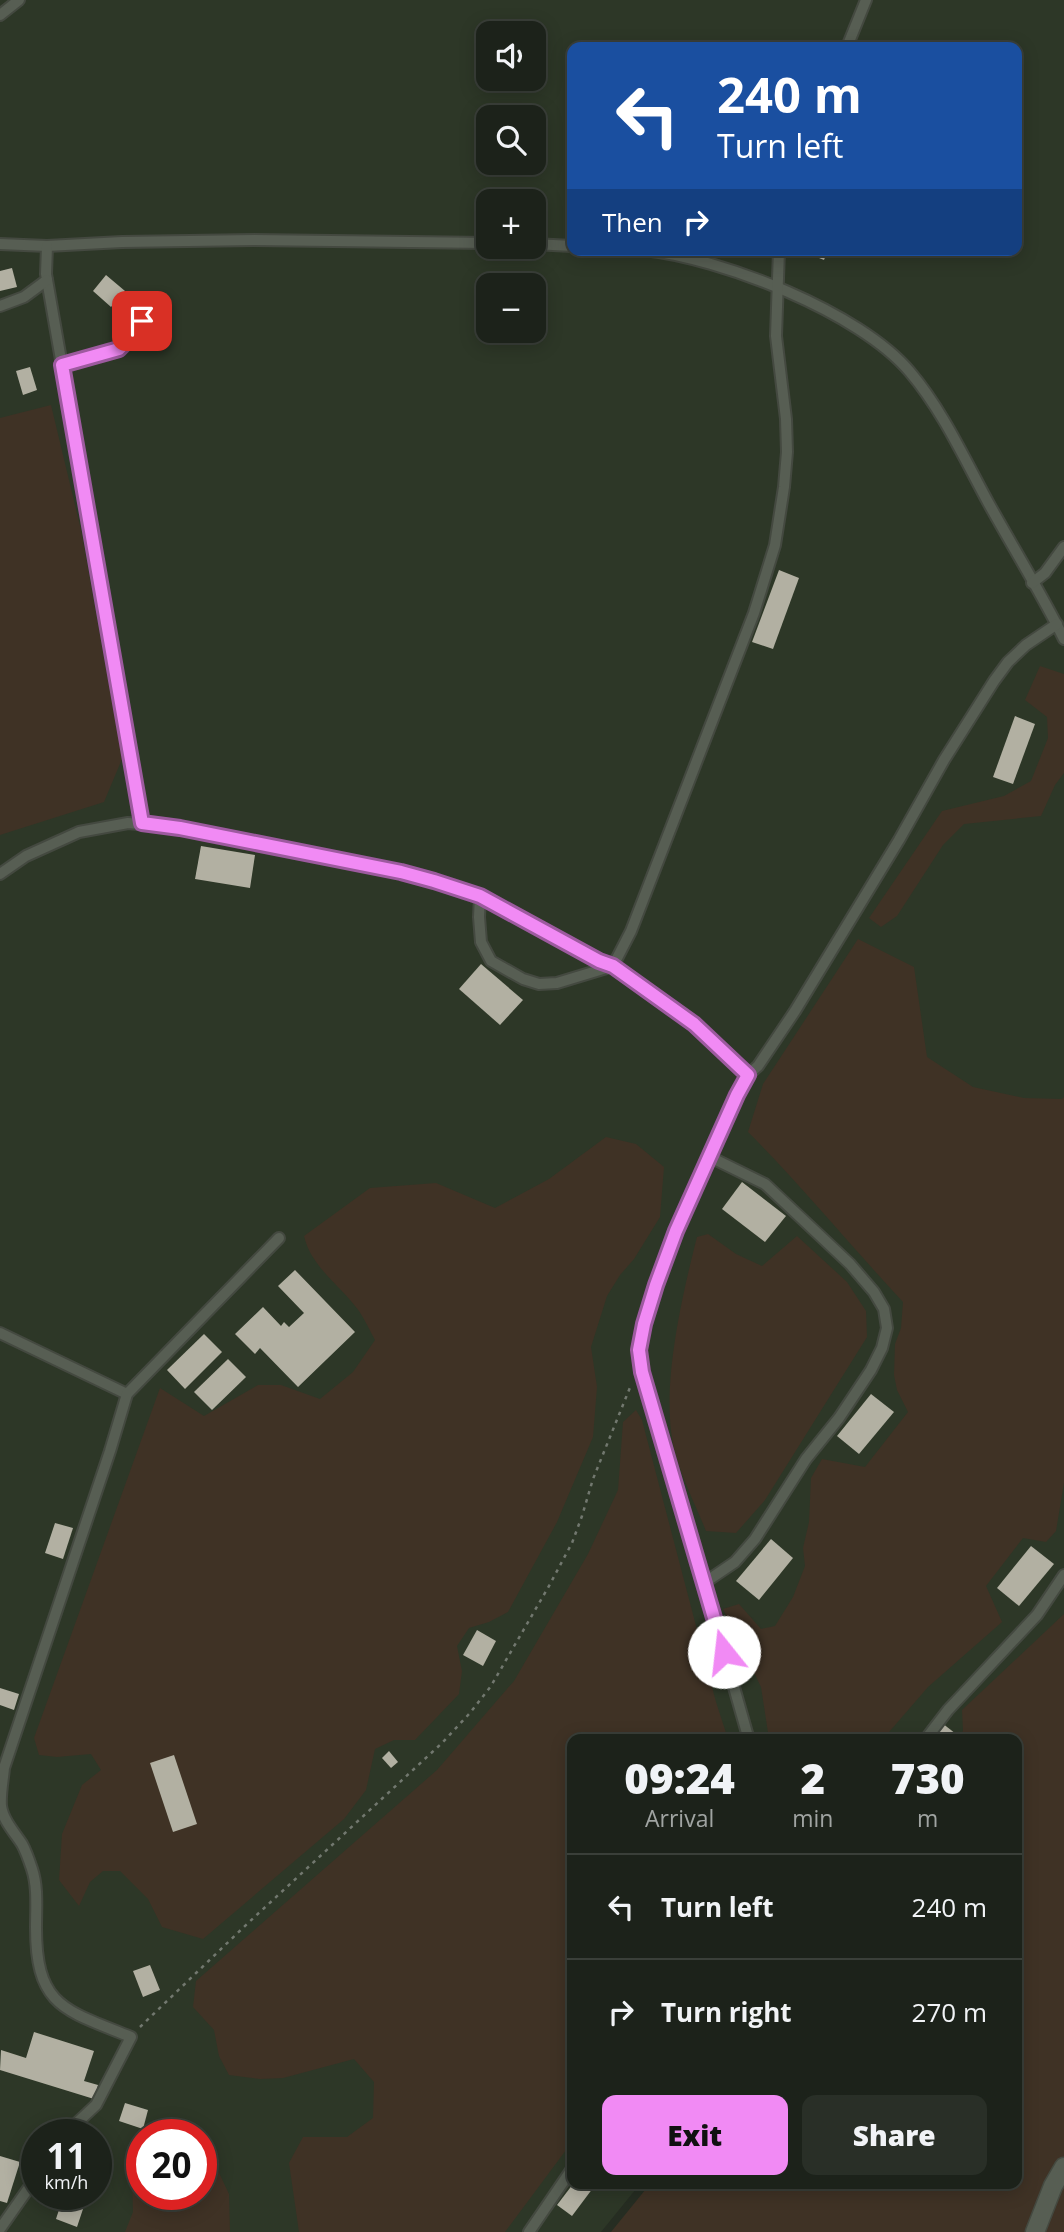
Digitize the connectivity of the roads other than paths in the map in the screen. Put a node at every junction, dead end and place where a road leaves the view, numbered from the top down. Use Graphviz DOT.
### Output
graph roads {
  1 [pos="19,0"];
  2 [pos="866,0"];
  3 [pos="0,15"];
  4 [pos="849,42"];
  5 [pos="476,243"];
  6 [pos="0,244"];
  7 [pos="546,245"];
  8 [pos="47,246"];
  9 [pos="567,246"];
  10 [pos="684,256"];
  11 [pos="779,256"];
  12 [pos="47,280"];
  13 [pos="777,287"];
  14 [pos="0,306"];
  15 [pos="142,321"];
  16 [pos="62,365"];
  17 [pos="1064,547"];
  18 [pos="1032,583"];
  19 [pos="1057,624"];
  20 [pos="1064,639"];
  21 [pos="142,823"];
  22 [pos="0,874"];
  23 [pos="480,896"];
  24 [pos="613,966"];
  25 [pos="748,1075"];
  26 [pos="710,1157"];
  27 [pos="279,1238"];
  28 [pos="0,1333"];
  29 [pos="127,1394"];
  30 [pos="1064,1575"];
  31 [pos="704,1583"];
  32 [pos="747,1734"];
  33 [pos="930,1734"];
  34 [pos="1,1808"];
  35 [pos="81,2119"];
  36 [pos="1064,2167"];
  37 [pos="567,2176"];
  38 [pos="21,2199"];
  39 [pos="0,2229"];
  40 [pos="529,2232"];
  41 [pos="1035,2232"];
  1 -- 3 [label="lane"];
  2 -- 4 [label="lane"];
  5 -- 8 [label="lane"];
  6 -- 8 [label="lane"];
  7 -- 9 [label="lane"];
  8 -- 12 [label="lane"];
  10 -- 13 [label="lane"];
  11 -- 13 [label="lane"];
  12 -- 14 [label="lane"];
  12 -- 16 [label="lane"];
  13 -- 18 [label="lane"];
  13 -- 24 [label="lane"];
  15 -- 16 [label="lane"];
  16 -- 21 [label="lane"];
  17 -- 18 [label="lane"];
  18 -- 19 [label="lane"];
  19 -- 20 [label="lane"];
  19 -- 25 [label="lane"];
  21 -- 22 [label="lane"];
  21 -- 23 [label="lane"];
  23 -- 24 [label="lane"];
  23 -- 24 [label="lane"];
  24 -- 25 [label="lane"];
  25 -- 26 [label="lane"];
  26 -- 31 [label="lane"];
  26 -- 31 [label="lane"];
  27 -- 29 [label="lane"];
  28 -- 29 [label="lane"];
  29 -- 34 [label="lane"];
  30 -- 33 [label="lane"];
  31 -- 32 [label="lane"];
  34 -- 35 [label="lane"];
  36 -- 41 [label="street"];
  37 -- 40 [label="lane"];
  38 -- 39 [label="lane"];
}
